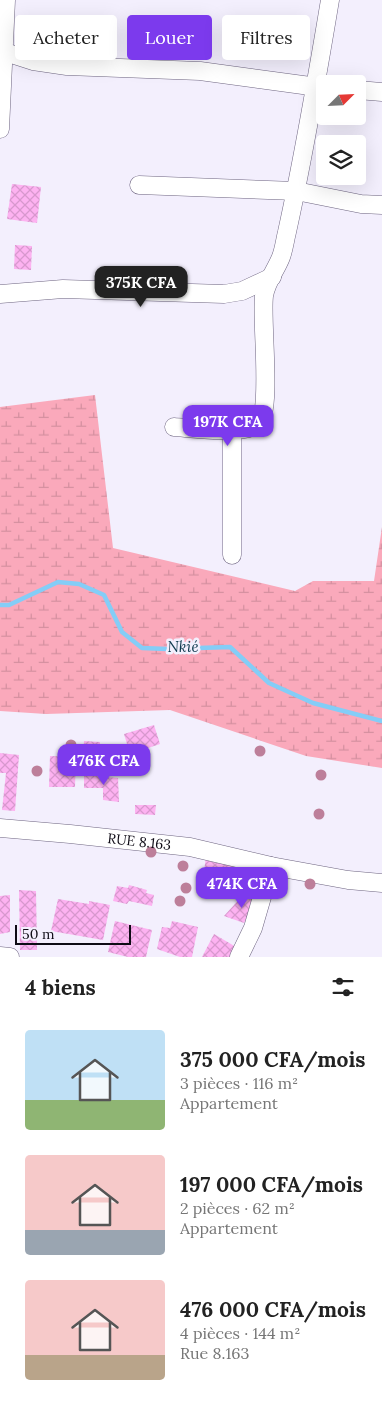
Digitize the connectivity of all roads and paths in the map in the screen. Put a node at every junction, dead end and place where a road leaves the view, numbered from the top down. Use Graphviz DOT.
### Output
graph roads {
  1 [pos="6,0"];
  2 [pos="330,0"];
  3 [pos="5,52"];
  4 [pos="321,75"];
  5 [pos="316,86"];
  6 [pos="366,91"];
  7 [pos="382,92"];
  8 [pos="316,104"];
  9 [pos="0,129"];
  10 [pos="139,186"];
  11 [pos="296,191"];
  12 [pos="382,205"];
  13 [pos="272,277"];
  14 [pos="0,294"];
  15 [pos="174,427"];
  16 [pos="232,431"];
  17 [pos="232,555"];
  18 [pos="0,828"];
  19 [pos="271,866"];
  20 [pos="382,883"];
  21 [pos="0,956"];
  22 [pos="10,957"];
  23 [pos="239,957"];
  1 -- 3 [label="street"];
  2 -- 4 [label="street"];
  3 -- 5 [label="street"];
  3 -- 9 [label="street"];
  6 -- 7 [label="street"];
  8 -- 11 [label="street"];
  10 -- 11 [label="street"];
  11 -- 12 [label="street"];
  11 -- 13 [label="street"];
  13 -- 14 [label="street"];
  13 -- 16 [label="street"];
  15 -- 16 [label="street"];
  16 -- 17 [label="street"];
  18 -- 19 [label="street, RUE 8.163"];
  19 -- 20 [label="street, RUE 8.163"];
  19 -- 23 [label="street"];
  21 -- 22 [label="street"];
}
